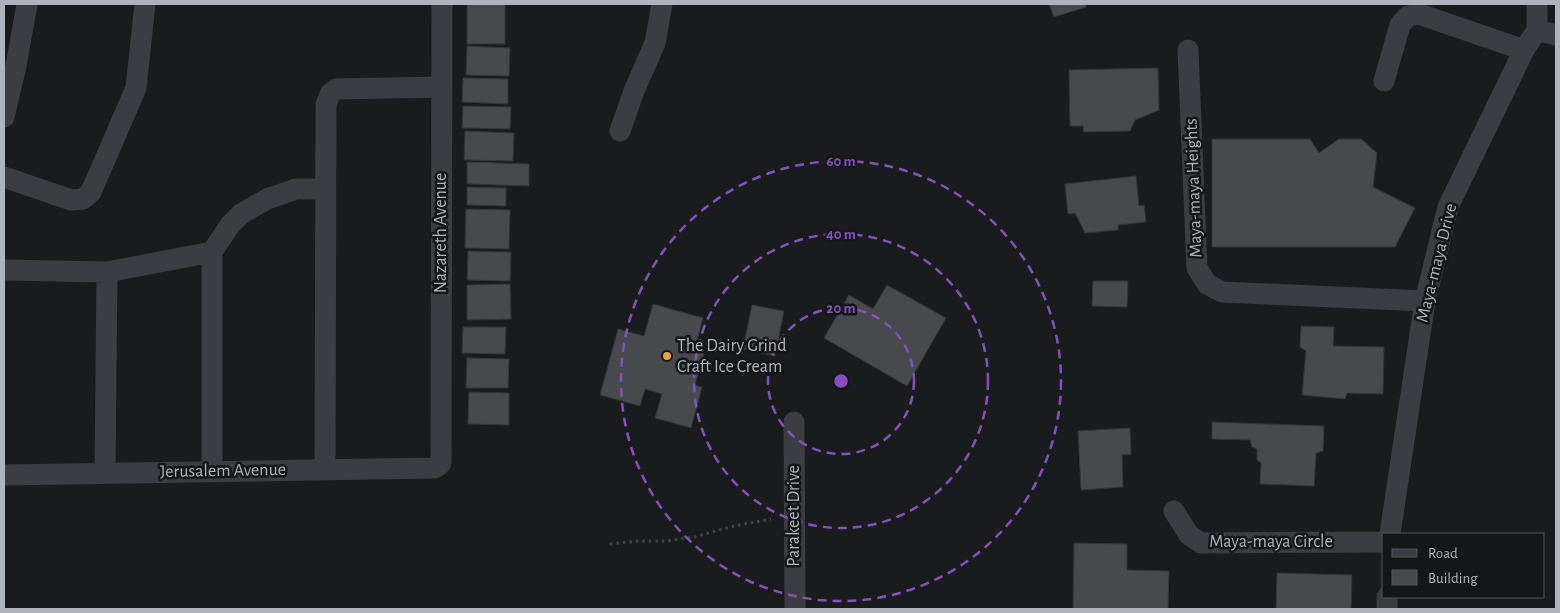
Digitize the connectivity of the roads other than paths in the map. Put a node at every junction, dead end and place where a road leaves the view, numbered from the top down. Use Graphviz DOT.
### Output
graph roads {
  1 [pos="27,4"];
  2 [pos="145,4"];
  3 [pos="442,4"];
  4 [pos="662,4"];
  5 [pos="1537,4"];
  6 [pos="1547,32"];
  7 [pos="1188,50"];
  8 [pos="1524,50"];
  9 [pos="1384,81"];
  10 [pos="442,87"];
  11 [pos="4,117"];
  12 [pos="620,130"];
  13 [pos="4,177"];
  14 [pos="325,189"];
  15 [pos="212,252"];
  16 [pos="4,270"];
  17 [pos="107,272"];
  18 [pos="1425,301"];
  19 [pos="794,422"];
  20 [pos="441,463"];
  21 [pos="325,470"];
  22 [pos="212,472"];
  23 [pos="104,473"];
  24 [pos="4,475"];
  25 [pos="1174,511"];
  26 [pos="1390,533"];
  27 [pos="1382,542"];
  28 [pos="795,609"];
  1 -- 11 [label="street"];
  2 -- 13 [label="street"];
  3 -- 10 [label="street, Nazareth Avenue"];
  4 -- 12 [label="street"];
  5 -- 6 [label="street"];
  6 -- 8 [label="street, Maya-maya Drive"];
  7 -- 18 [label="street, Maya-maya Heights"];
  8 -- 9 [label="street"];
  8 -- 18 [label="street, Maya-maya Drive"];
  10 -- 14 [label="street"];
  10 -- 20 [label="street, Nazareth Avenue"];
  14 -- 15 [label="street"];
  14 -- 21 [label="street"];
  15 -- 17 [label="street"];
  15 -- 22 [label="street"];
  16 -- 17 [label="street"];
  17 -- 23 [label="street"];
  18 -- 26 [label="street, Maya-maya Drive"];
  19 -- 28 [label="street, Parakeet Drive"];
  20 -- 21 [label="street, Jerusalem Avenue"];
  21 -- 22 [label="street, Jerusalem Avenue"];
  22 -- 23 [label="street, Jerusalem Avenue"];
  23 -- 24 [label="street, Jerusalem Avenue"];
  25 -- 27 [label="street, Maya-maya Circle"];
}
